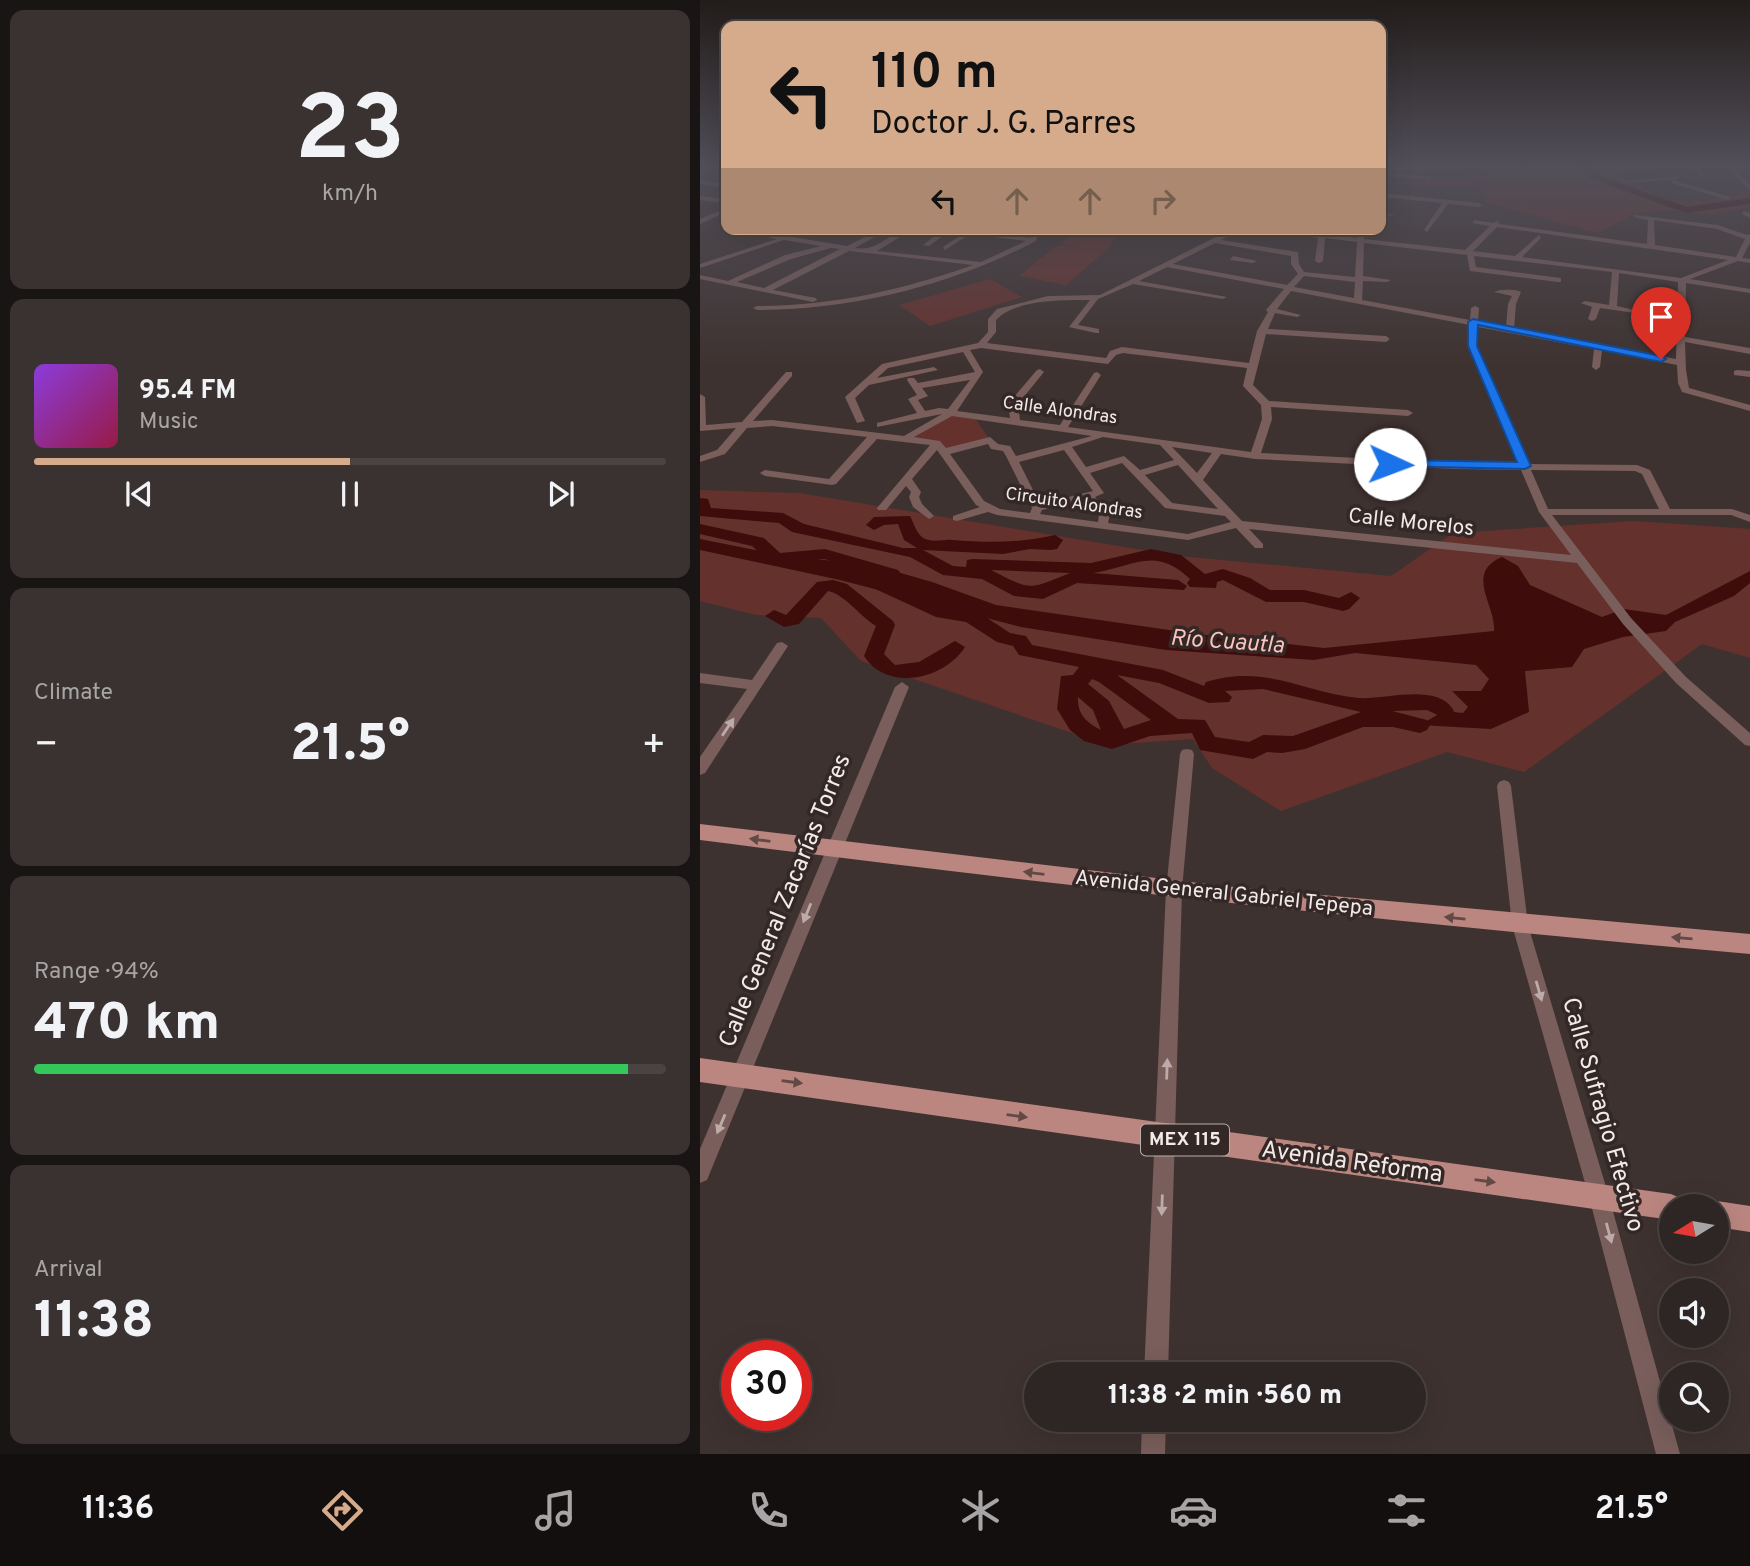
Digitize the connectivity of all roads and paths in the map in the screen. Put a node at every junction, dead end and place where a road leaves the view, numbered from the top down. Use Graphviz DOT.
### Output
graph roads {
  1 [pos="1486,234"];
  2 [pos="1558,234"];
  3 [pos="1651,234"];
  4 [pos="764,235"];
  5 [pos="874,235"];
  6 [pos="899,235"];
  7 [pos="938,235"];
  8 [pos="965,235"];
  9 [pos="986,235"];
  10 [pos="1035,235"];
  11 [pos="1226,235"];
  12 [pos="1283,235"];
  13 [pos="1322,235"];
  14 [pos="1360,235"];
  15 [pos="1539,237"];
  16 [pos="1750,237"];
  17 [pos="786,239"];
  18 [pos="1360,239"];
  19 [pos="1034,240"];
  20 [pos="1215,241"];
  21 [pos="1282,242"];
  22 [pos="835,245"];
  23 [pos="927,245"];
  24 [pos="1245,246"];
  25 [pos="945,248"];
  26 [pos="851,249"];
  27 [pos="1651,251"];
  28 [pos="869,252"];
  29 [pos="1469,252"];
  30 [pos="1517,258"];
  31 [pos="1738,259"];
  32 [pos="1253,261"];
  33 [pos="1319,261"];
  34 [pos="1750,261"];
  35 [pos="986,263"];
  36 [pos="1168,265"];
  37 [pos="700,266"];
  38 [pos="1724,266"];
  39 [pos="1616,270"];
  40 [pos="1750,270"];
  41 [pos="1213,272"];
  42 [pos="1302,274"];
  43 [pos="700,277"];
  44 [pos="1359,279"];
  45 [pos="1387,280"];
  46 [pos="1558,280"];
  47 [pos="1682,280"];
  48 [pos="1133,282"];
  49 [pos="729,283"];
  50 [pos="1288,288"];
  51 [pos="766,290"];
  52 [pos="1750,291"];
  53 [pos="1195,292"];
  54 [pos="1498,292"];
  55 [pos="1223,297"];
  56 [pos="1095,298"];
  57 [pos="1358,301"];
  58 [pos="1585,303"];
  59 [pos="828,304"];
  60 [pos="1597,305"];
  61 [pos="1613,307"];
  62 [pos="757,308"];
  63 [pos="1475,308"];
  64 [pos="1270,310"];
  65 [pos="1635,311"];
  66 [pos="1297,315"];
  67 [pos="1592,319"];
  68 [pos="1473,322"];
  69 [pos="1510,329"];
  70 [pos="1096,331"];
  71 [pos="1261,331"];
  72 [pos="1683,339"];
  73 [pos="1386,340"];
  74 [pos="943,341"];
  75 [pos="982,345"];
  76 [pos="1598,347"];
  77 [pos="965,348"];
  78 [pos="907,350"];
  79 [pos="950,351"];
  80 [pos="1750,351"];
  81 [pos="913,358"];
  82 [pos="1682,363"];
  83 [pos="1252,366"];
  84 [pos="1596,367"];
  85 [pos="1040,372"];
  86 [pos="1737,373"];
  87 [pos="789,374"];
  88 [pos="1750,374"];
  89 [pos="1097,375"];
  90 [pos="908,376"];
  91 [pos="976,376"];
  92 [pos="942,380"];
  93 [pos="865,383"];
  94 [pos="917,386"];
  95 [pos="700,397"];
  96 [pos="1266,404"];
  97 [pos="1750,408"];
  98 [pos="950,413"];
  99 [pos="1408,413"];
  100 [pos="922,414"];
  101 [pos="860,421"];
  102 [pos="1015,422"];
  103 [pos="749,423"];
  104 [pos="880,425"];
  105 [pos="894,427"];
  106 [pos="701,428"];
  107 [pos="1062,429"];
  108 [pos="915,430"];
  109 [pos="847,431"];
  110 [pos="1102,435"];
  111 [pos="878,437"];
  112 [pos="715,439"];
  113 [pos="905,440"];
  114 [pos="1164,444"];
  115 [pos="1066,446"];
  116 [pos="941,447"];
  117 [pos="1218,451"];
  118 [pos="721,452"];
  119 [pos="1255,456"];
  120 [pos="700,459"];
  121 [pos="1015,460"];
  122 [pos="1182,461"];
  123 [pos="1525,466"];
  124 [pos="1083,471"];
  125 [pos="765,473"];
  126 [pos="1138,474"];
  127 [pos="1199,478"];
  128 [pos="906,479"];
  129 [pos="1087,496"];
  130 [pos="881,508"];
  131 [pos="986,509"];
  132 [pos="1035,512"];
  133 [pos="1545,512"];
  134 [pos="1228,513"];
  135 [pos="1667,513"];
  136 [pos="929,516"];
  137 [pos="957,518"];
  138 [pos="1750,519"];
  139 [pos="1237,524"];
  140 [pos="1102,526"];
  141 [pos="1188,537"];
  142 [pos="1259,546"];
  143 [pos="1197,547"];
  144 [pos="1581,560"];
  145 [pos="782,646"];
  146 [pos="700,678"];
  147 [pos="756,685"];
  148 [pos="902,687"];
  149 [pos="1750,741"];
  150 [pos="1187,754"];
  151 [pos="700,769"];
  152 [pos="1504,786"];
  153 [pos="700,832"];
  154 [pos="833,850"];
  155 [pos="1174,890"];
  156 [pos="1520,925"];
  157 [pos="1750,944"];
  158 [pos="700,1070"];
  159 [pos="742,1074"];
  160 [pos="1165,1137"];
  161 [pos="700,1173"];
  162 [pos="1599,1197"];
  163 [pos="1659,1205"];
  164 [pos="1729,1216"];
  165 [pos="1750,1219"];
  166 [pos="1156,1362"];
  167 [pos="1154,1432"];
  168 [pos="1153,1454"];
  169 [pos="1668,1454"];
  1 -- 29 [label="street"];
  2 -- 27 [label="street"];
  3 -- 27 [label="street"];
  4 -- 17 [label="street"];
  5 -- 26 [label="street"];
  6 -- 28 [label="street"];
  7 -- 23 [label="street"];
  8 -- 25 [label="street"];
  9 -- 19 [label="street"];
  10 -- 19 [label="street"];
  11 -- 20 [label="street"];
  12 -- 21 [label="street"];
  13 -- 18 [label="street"];
  13 -- 33 [label="street"];
  14 -- 18 [label="street"];
  15 -- 30 [label="street"];
  16 -- 31 [label="street"];
  17 -- 22 [label="street"];
  17 -- 37 [label="street"];
  18 -- 29 [label="street"];
  18 -- 44 [label="street"];
  19 -- 35 [label="street"];
  20 -- 24 [label="street"];
  20 -- 36 [label="street"];
  22 -- 26 [label="street"];
  22 -- 49 [label="street"];
  24 -- 32 [label="street"];
  24 -- 42 [label="street"];
  26 -- 28 [label="street"];
  26 -- 51 [label="street"];
  27 -- 31 [label="street"];
  27 -- 38 [label="street"];
  28 -- 35 [label="street"];
  29 -- 30 [label="street"];
  29 -- 46 [label="street"];
  30 -- 39 [label="street"];
  31 -- 34 [label="street"];
  31 -- 38 [label="street"];
  35 -- 59 [label="street"];
  36 -- 41 [label="street"];
  36 -- 48 [label="street"];
  38 -- 40 [label="street"];
  38 -- 47 [label="street"];
  39 -- 47 [label="street"];
  39 -- 61 [label="street"];
  41 -- 50 [label="street"];
  41 -- 53 [label="street"];
  42 -- 44 [label="street"];
  42 -- 50 [label="street"];
  43 -- 49 [label="street"];
  44 -- 45 [label="street"];
  44 -- 57 [label="street"];
  47 -- 52 [label="street"];
  47 -- 72 [label="street"];
  48 -- 53 [label="street"];
  48 -- 56 [label="street"];
  49 -- 51 [label="street"];
  50 -- 57 [label="street"];
  50 -- 64 [label="street"];
  51 -- 59 [label="street"];
  53 -- 55 [label="street"];
  54 -- 69 [label="street"];
  56 -- 70 [label="street"];
  56 -- 75 [label="street"];
  57 -- 68 [label="street"];
  58 -- 60 [label="street"];
  59 -- 62 [label="street"];
  60 -- 61 [label="street"];
  60 -- 67 [label="street"];
  61 -- 65 [label="street"];
  63 -- 68 [label="street"];
  64 -- 66 [label="street"];
  64 -- 71 [label="street"];
  68 -- 69 [label="street"];
  68 -- 123 [label="street"];
  69 -- 76 [label="street"];
  71 -- 73 [label="street"];
  71 -- 83 [label="street"];
  72 -- 80 [label="street"];
  72 -- 82 [label="street"];
  74 -- 79 [label="street"];
  75 -- 77 [label="street"];
  75 -- 83 [label="street"];
  76 -- 82 [label="street"];
  76 -- 84 [label="street"];
  77 -- 79 [label="street"];
  77 -- 91 [label="street"];
  78 -- 81 [label="street"];
  79 -- 81 [label="street"];
  81 -- 93 [label="street"];
  82 -- 97 [label="street"];
  83 -- 96 [label="street"];
  85 -- 102 [label="street"];
  86 -- 88 [label="street"];
  87 -- 103 [label="street"];
  89 -- 107 [label="street"];
  90 -- 92 [label="street"];
  90 -- 93 [label="street"];
  90 -- 94 [label="street"];
  91 -- 92 [label="street"];
  91 -- 98 [label="street"];
  92 -- 94 [label="street"];
  93 -- 101 [label="street"];
  94 -- 100 [label="street"];
  95 -- 106 [label="street"];
  96 -- 99 [label="street"];
  96 -- 119 [label="street"];
  98 -- 100 [label="street, Calle Alondras"];
  98 -- 102 [label="street, Calle Alondras"];
  98 -- 108 [label="street"];
  100 -- 104 [label="street, Calle Alondras"];
  101 -- 104 [label="street"];
  101 -- 109 [label="street"];
  102 -- 107 [label="street, Calle Alondras"];
  103 -- 106 [label="street"];
  103 -- 109 [label="street"];
  103 -- 118 [label="street"];
  104 -- 105 [label="street"];
  105 -- 108 [label="street"];
  105 -- 111 [label="street"];
  107 -- 110 [label="street, Calle Alondras"];
  108 -- 113 [label="street"];
  109 -- 111 [label="street"];
  110 -- 114 [label="street, Calle Alondras"];
  110 -- 115 [label="street"];
  111 -- 113 [label="street"];
  111 -- 125 [label="street"];
  112 -- 118 [label="street"];
  113 -- 116 [label="street"];
  114 -- 117 [label="street, Calle Alondras"];
  114 -- 122 [label="street"];
  115 -- 121 [label="street"];
  115 -- 124 [label="street"];
  116 -- 121 [label="street"];
  116 -- 128 [label="street"];
  116 -- 131 [label="street, Circuito Alondras"];
  117 -- 119 [label="street, Calle Alondras"];
  117 -- 127 [label="street"];
  118 -- 120 [label="street"];
  119 -- 123 [label="street, Calle Alondras"];
  121 -- 132 [label="street"];
  122 -- 126 [label="street"];
  122 -- 127 [label="street"];
  123 -- 133 [label="street"];
  123 -- 135 [label="street, Calle Alondras"];
  124 -- 126 [label="street"];
  124 -- 129 [label="street"];
  126 -- 134 [label="street"];
  127 -- 134 [label="street"];
  128 -- 130 [label="street"];
  128 -- 136 [label="street"];
  129 -- 132 [label="street"];
  129 -- 140 [label="street"];
  131 -- 132 [label="street, Circuito Alondras"];
  131 -- 137 [label="street"];
  132 -- 140 [label="street, Circuito Alondras"];
  133 -- 135 [label="street"];
  133 -- 144 [label="street"];
  134 -- 139 [label="street"];
  135 -- 138 [label="street"];
  139 -- 141 [label="street, Circuito Alondras"];
  139 -- 142 [label="street"];
  139 -- 144 [label="street, Calle Morelos"];
  140 -- 141 [label="street, Circuito Alondras"];
  141 -- 143 [label="street"];
  144 -- 149 [label="street"];
  145 -- 147 [label="street"];
  146 -- 147 [label="street"];
  151 -- 147 [label="street, one-way"];
  148 -- 154 [label="street, Calle General Zacarías Torres"];
  150 -- 155 [label="street"];
  152 -- 156 [label="street, Calle Sufragio Efectivo"];
  154 -- 153 [label="main road, Avenida General Gabriel Tepepa, one-way"];
  155 -- 154 [label="main road, Avenida General Gabriel Tepepa, one-way"];
  154 -- 159 [label="street, Calle General Zacarías Torres, one-way"];
  156 -- 155 [label="main road, Avenida General Gabriel Tepepa, one-way"];
  160 -- 155 [label="street, one-way"];
  157 -- 156 [label="main road, Avenida General Gabriel Tepepa, one-way"];
  156 -- 162 [label="street, Calle Sufragio Efectivo, one-way"];
  158 -- 159 [label="main road, Avenida Reforma / MEX 115"];
  159 -- 160 [label="main road, Avenida Reforma / MEX 115, one-way"];
  159 -- 161 [label="street, Calle General Zacarías Torres, one-way"];
  160 -- 162 [label="main road, Avenida Reforma / MEX 115, one-way"];
  160 -- 166 [label="street, one-way"];
  162 -- 163 [label="main road, Avenida Reforma / MEX 115"];
  162 -- 169 [label="street, Calle Sufragio Efectivo, one-way"];
  164 -- 165 [label="main road"];
  167 -- 168 [label="street"];
}
